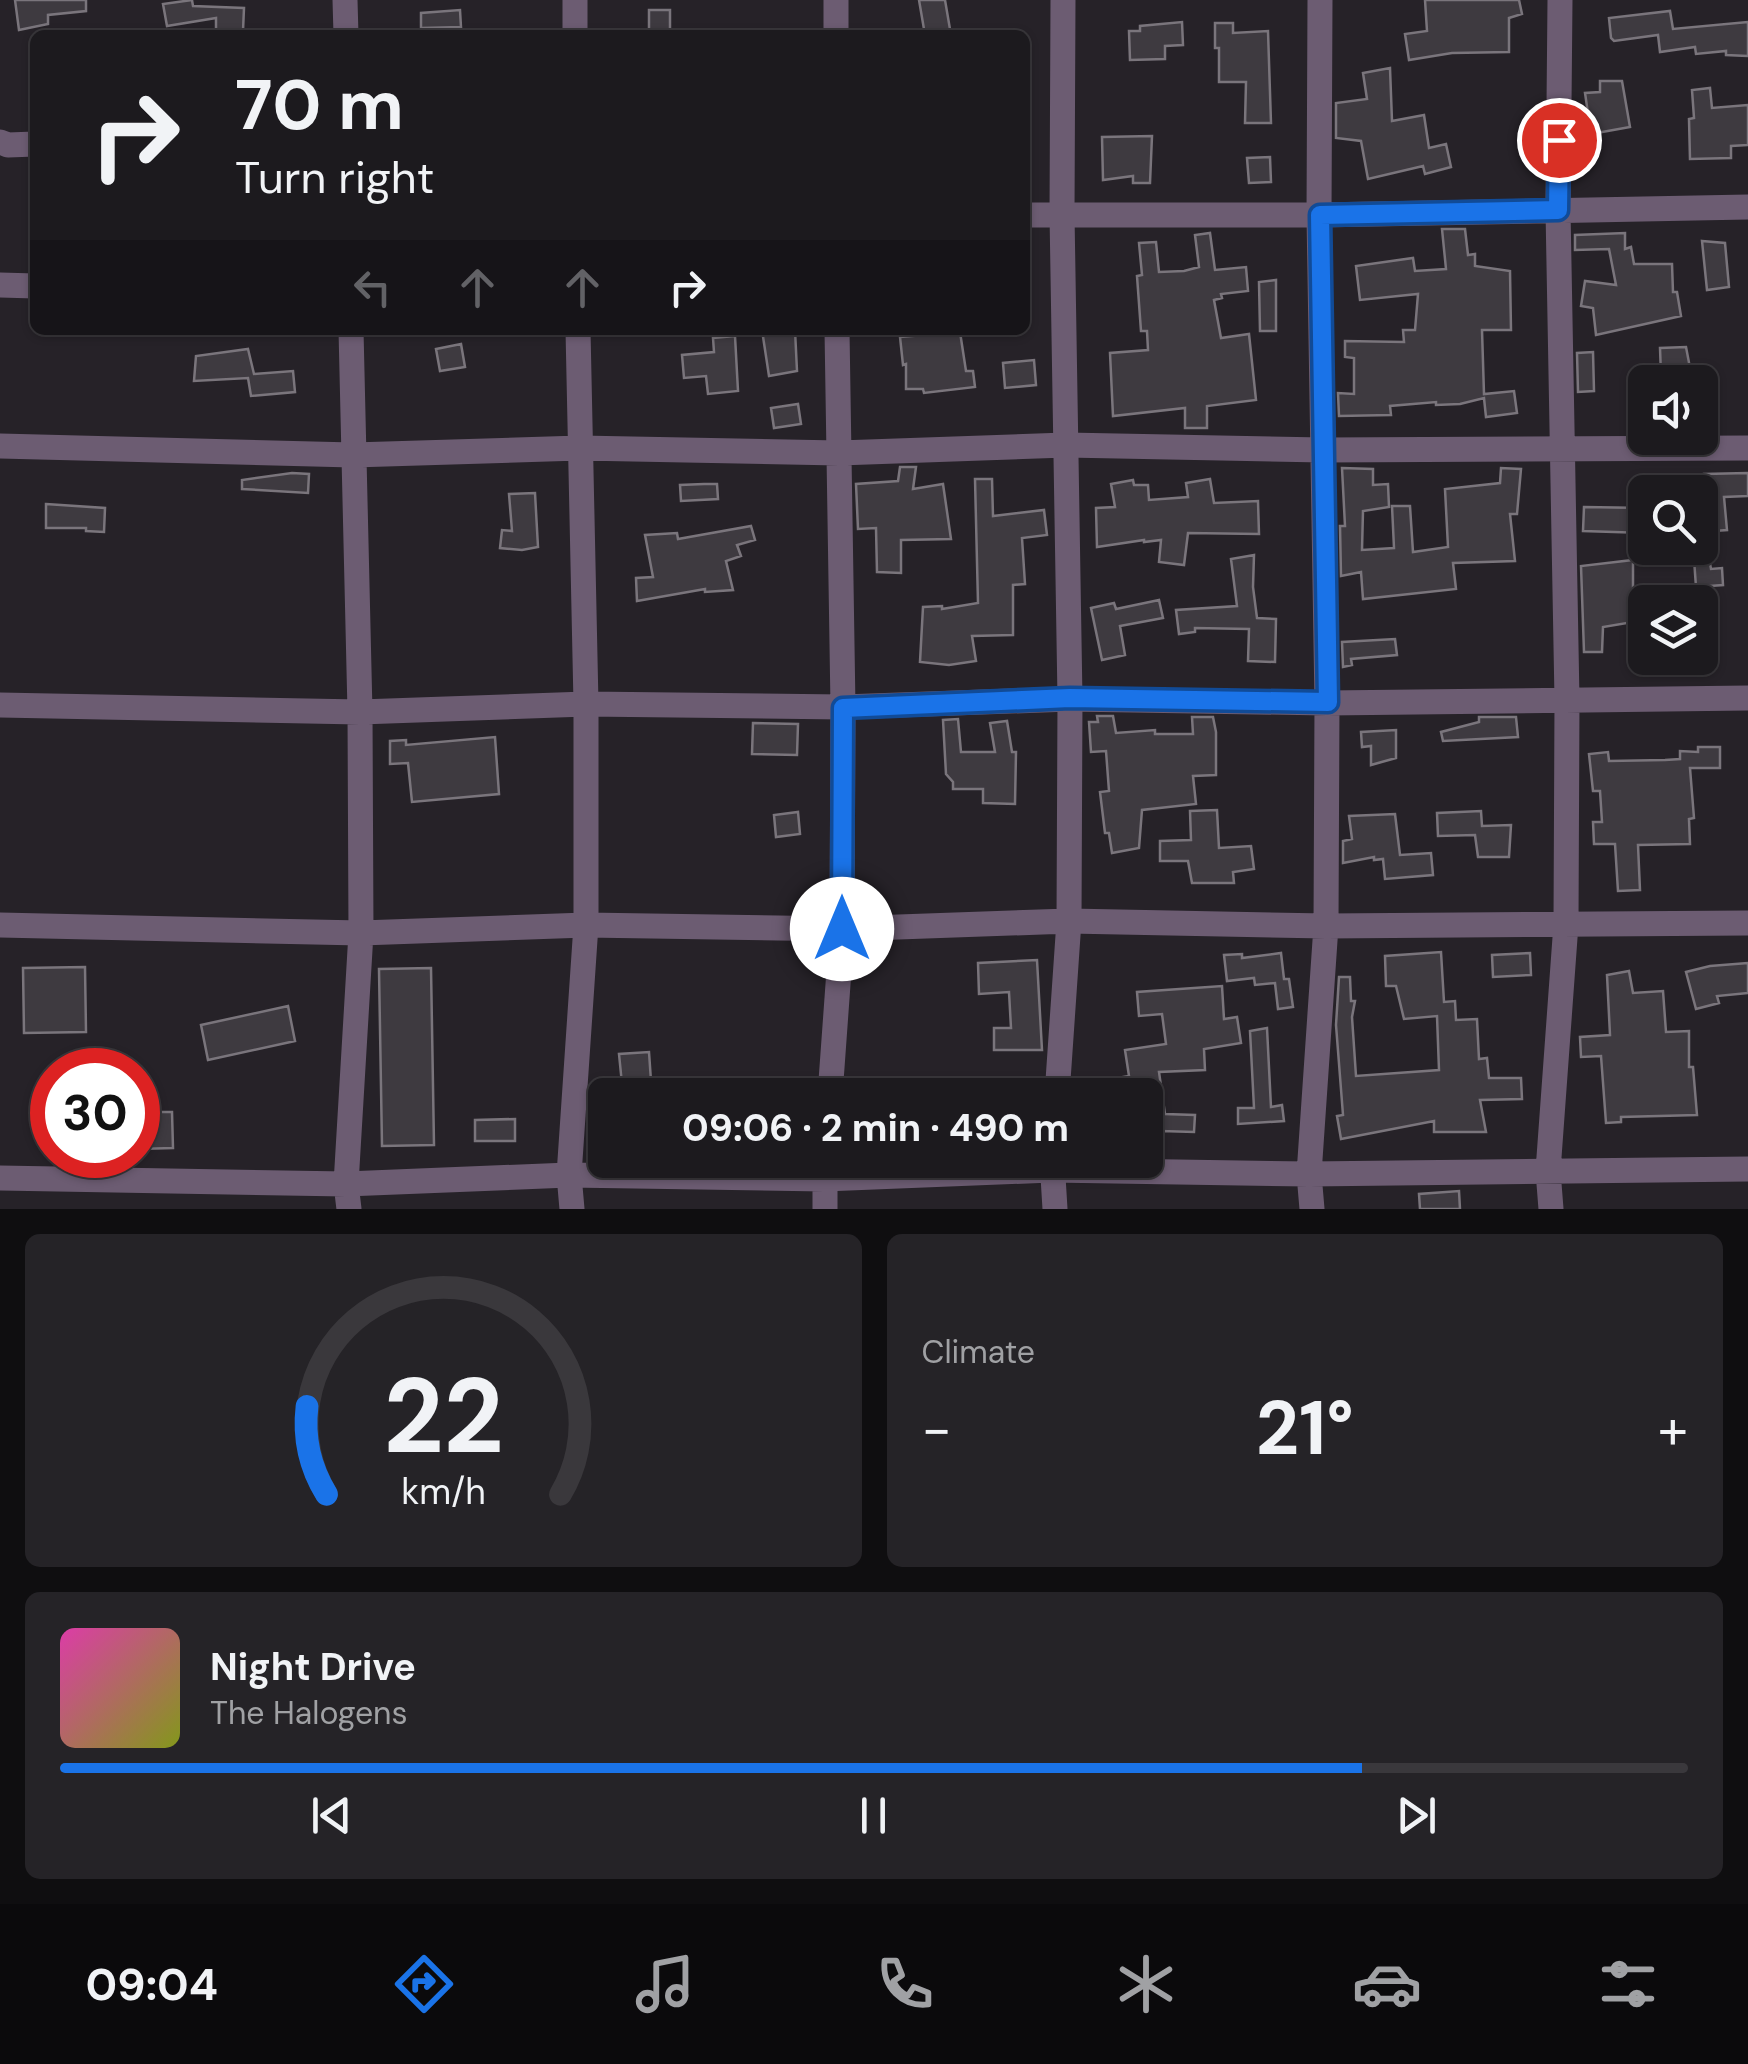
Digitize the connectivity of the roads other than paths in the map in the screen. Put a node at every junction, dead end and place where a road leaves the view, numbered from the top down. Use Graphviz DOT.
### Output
graph roads {
  1 [pos="345,0"];
  2 [pos="575,0"];
  3 [pos="836,0"];
  4 [pos="1063,0"];
  5 [pos="1320,0"];
  6 [pos="1560,0"];
  7 [pos="346,30"];
  8 [pos="575,30"];
  9 [pos="836,30"];
  10 [pos="0,142"];
  11 [pos="30,144"];
  12 [pos="1748,207"];
  13 [pos="1558,210"];
  14 [pos="1062,214"];
  15 [pos="1320,215"];
  16 [pos="1030,216"];
  17 [pos="0,285"];
  18 [pos="30,286"];
  19 [pos="351,335"];
  20 [pos="578,335"];
  21 [pos="837,335"];
  22 [pos="1066,445"];
  23 [pos="0,446"];
  24 [pos="580,448"];
  25 [pos="1748,448"];
  26 [pos="1563,449"];
  27 [pos="1324,450"];
  28 [pos="839,453"];
  29 [pos="353,455"];
  30 [pos="1070,698"];
  31 [pos="1748,698"];
  32 [pos="1567,700"];
  33 [pos="1328,702"];
  34 [pos="586,704"];
  35 [pos="0,705"];
  36 [pos="843,708"];
  37 [pos="360,712"];
  38 [pos="1069,922"];
  39 [pos="1748,923"];
  40 [pos="1566,924"];
  41 [pos="0,925"];
  42 [pos="586,925"];
  43 [pos="1326,926"];
  44 [pos="842,929"];
  45 [pos="362,933"];
  46 [pos="831,1078"];
  47 [pos="1058,1078"];
  48 [pos="1748,1168"];
  49 [pos="1163,1169"];
  50 [pos="1548,1171"];
  51 [pos="1309,1174"];
  52 [pos="569,1176"];
  53 [pos="588,1176"];
  54 [pos="0,1178"];
  55 [pos="825,1178"];
  56 [pos="1053,1178"];
  57 [pos="348,1197"];
  58 [pos="572,1209"];
  59 [pos="825,1209"];
  60 [pos="1055,1209"];
  61 [pos="1312,1209"];
  62 [pos="1551,1209"];
  1 -- 7 [label="street"];
  2 -- 8 [label="street"];
  3 -- 9 [label="street"];
  4 -- 14 [label="street"];
  5 -- 15 [label="street"];
  6 -- 13 [label="street"];
  10 -- 11 [label="street"];
  12 -- 13 [label="street"];
  13 -- 15 [label="street"];
  13 -- 26 [label="street"];
  14 -- 15 [label="street"];
  14 -- 16 [label="street"];
  14 -- 22 [label="street"];
  15 -- 27 [label="street"];
  17 -- 18 [label="street"];
  19 -- 29 [label="street"];
  20 -- 24 [label="street"];
  21 -- 28 [label="street"];
  22 -- 27 [label="street"];
  22 -- 28 [label="street"];
  22 -- 30 [label="street"];
  23 -- 29 [label="street"];
  24 -- 28 [label="street"];
  24 -- 29 [label="street"];
  24 -- 34 [label="street"];
  25 -- 26 [label="street"];
  26 -- 27 [label="street"];
  26 -- 32 [label="street"];
  27 -- 33 [label="street"];
  28 -- 36 [label="street"];
  29 -- 37 [label="street"];
  30 -- 33 [label="street"];
  30 -- 36 [label="street"];
  30 -- 38 [label="street"];
  31 -- 32 [label="street"];
  32 -- 33 [label="street"];
  32 -- 40 [label="street"];
  33 -- 43 [label="street"];
  34 -- 36 [label="street"];
  34 -- 37 [label="street"];
  34 -- 42 [label="street"];
  35 -- 37 [label="street"];
  36 -- 44 [label="street"];
  37 -- 45 [label="street"];
  38 -- 43 [label="street"];
  38 -- 44 [label="street"];
  38 -- 47 [label="street"];
  39 -- 40 [label="street"];
  40 -- 43 [label="street"];
  40 -- 50 [label="street"];
  41 -- 45 [label="street"];
  42 -- 44 [label="street"];
  42 -- 45 [label="street"];
  42 -- 52 [label="street"];
  43 -- 51 [label="street"];
  44 -- 46 [label="street"];
  45 -- 57 [label="street"];
  48 -- 50 [label="street"];
  49 -- 51 [label="street"];
  50 -- 51 [label="street"];
  50 -- 62 [label="street"];
  51 -- 61 [label="street"];
  52 -- 53 [label="street"];
  52 -- 57 [label="street"];
  52 -- 58 [label="street"];
  54 -- 57 [label="street"];
  55 -- 59 [label="street"];
  56 -- 60 [label="street"];
}
